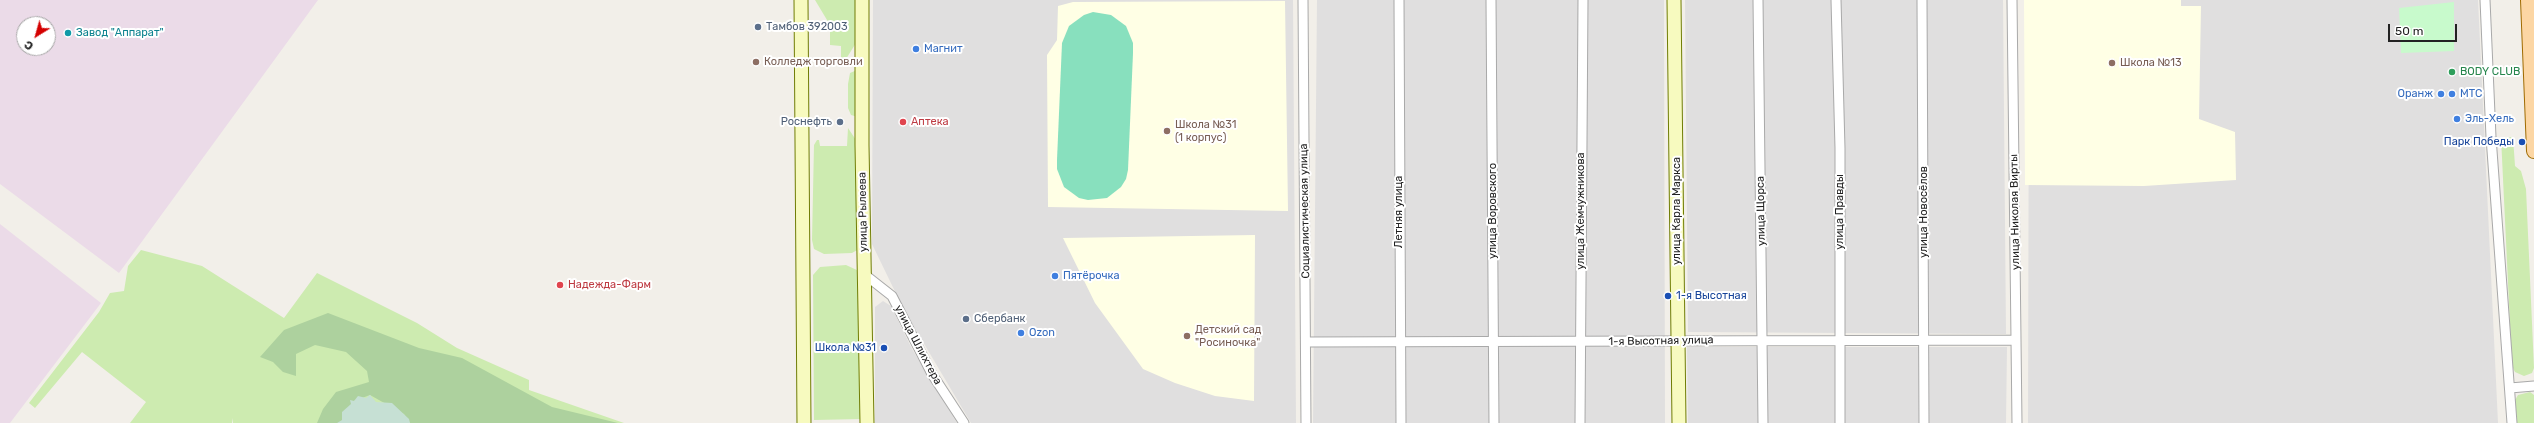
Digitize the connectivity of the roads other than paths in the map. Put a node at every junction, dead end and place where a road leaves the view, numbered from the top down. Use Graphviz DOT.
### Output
graph roads {
  1 [pos="801,0"];
  2 [pos="862,0"];
  3 [pos="1303,0"];
  4 [pos="1399,0"];
  5 [pos="1491,0"];
  6 [pos="1583,0"];
  7 [pos="1674,0"];
  8 [pos="1758,0"];
  9 [pos="1836,0"];
  10 [pos="1922,0"];
  11 [pos="2012,0"];
  12 [pos="2485,0"];
  13 [pos="2528,0"];
  14 [pos="2534,151"];
  15 [pos="864,274"];
  16 [pos="1924,340"];
  17 [pos="2016,340"];
  18 [pos="1494,341"];
  19 [pos="1580,341"];
  20 [pos="1678,341"];
  21 [pos="1763,341"];
  22 [pos="1839,341"];
  23 [pos="1306,342"];
  24 [pos="1400,342"];
  25 [pos="2534,386"];
  26 [pos="2510,388"];
  27 [pos="804,423"];
  28 [pos="867,423"];
  29 [pos="964,423"];
  30 [pos="1306,423"];
  31 [pos="1401,423"];
  32 [pos="1494,423"];
  33 [pos="1580,423"];
  34 [pos="1679,423"];
  35 [pos="1763,423"];
  36 [pos="1840,423"];
  37 [pos="1924,423"];
  38 [pos="2017,423"];
  39 [pos="2512,423"];
  1 -- 27 [label="main road"];
  2 -- 15 [label="main road, улица Рылеева"];
  3 -- 23 [label="street, Социалистическая улица"];
  4 -- 24 [label="street, Летняя улица"];
  5 -- 18 [label="street, улица Воровского"];
  6 -- 19 [label="street, улица Жемчужникова"];
  7 -- 20 [label="main road, улица Карла Маркса"];
  8 -- 21 [label="street, улица Щорса"];
  9 -- 22 [label="street, улица Правды"];
  10 -- 16 [label="street, улица Новосёлов"];
  11 -- 17 [label="street, улица Николая Вирты"];
  12 -- 26 [label="street"];
  13 -- 14 [label="main road"];
  15 -- 28 [label="main road, улица Рылеева"];
  15 -- 29 [label="street, улица Шлихтера"];
  16 -- 17 [label="street, 1-я Высотная улица"];
  16 -- 22 [label="street, 1-я Высотная улица"];
  16 -- 37 [label="street, улица Новосёлов"];
  17 -- 38 [label="street, улица Николая Вирты"];
  18 -- 19 [label="street, 1-я Высотная улица"];
  18 -- 24 [label="street, 1-я Высотная улица"];
  18 -- 32 [label="street, улица Воровского"];
  19 -- 20 [label="street, 1-я Высотная улица"];
  19 -- 33 [label="street, улица Жемчужникова"];
  20 -- 21 [label="street, 1-я Высотная улица"];
  20 -- 34 [label="main road, улица Карла Маркса"];
  21 -- 22 [label="street, 1-я Высотная улица"];
  21 -- 35 [label="street, улица Щорса"];
  22 -- 36 [label="street, улица Правды"];
  23 -- 24 [label="street, 1-я Высотная улица"];
  23 -- 30 [label="street, Социалистическая улица"];
  24 -- 31 [label="street, Летняя улица"];
  25 -- 26 [label="street"];
  26 -- 39 [label="street"];
}
